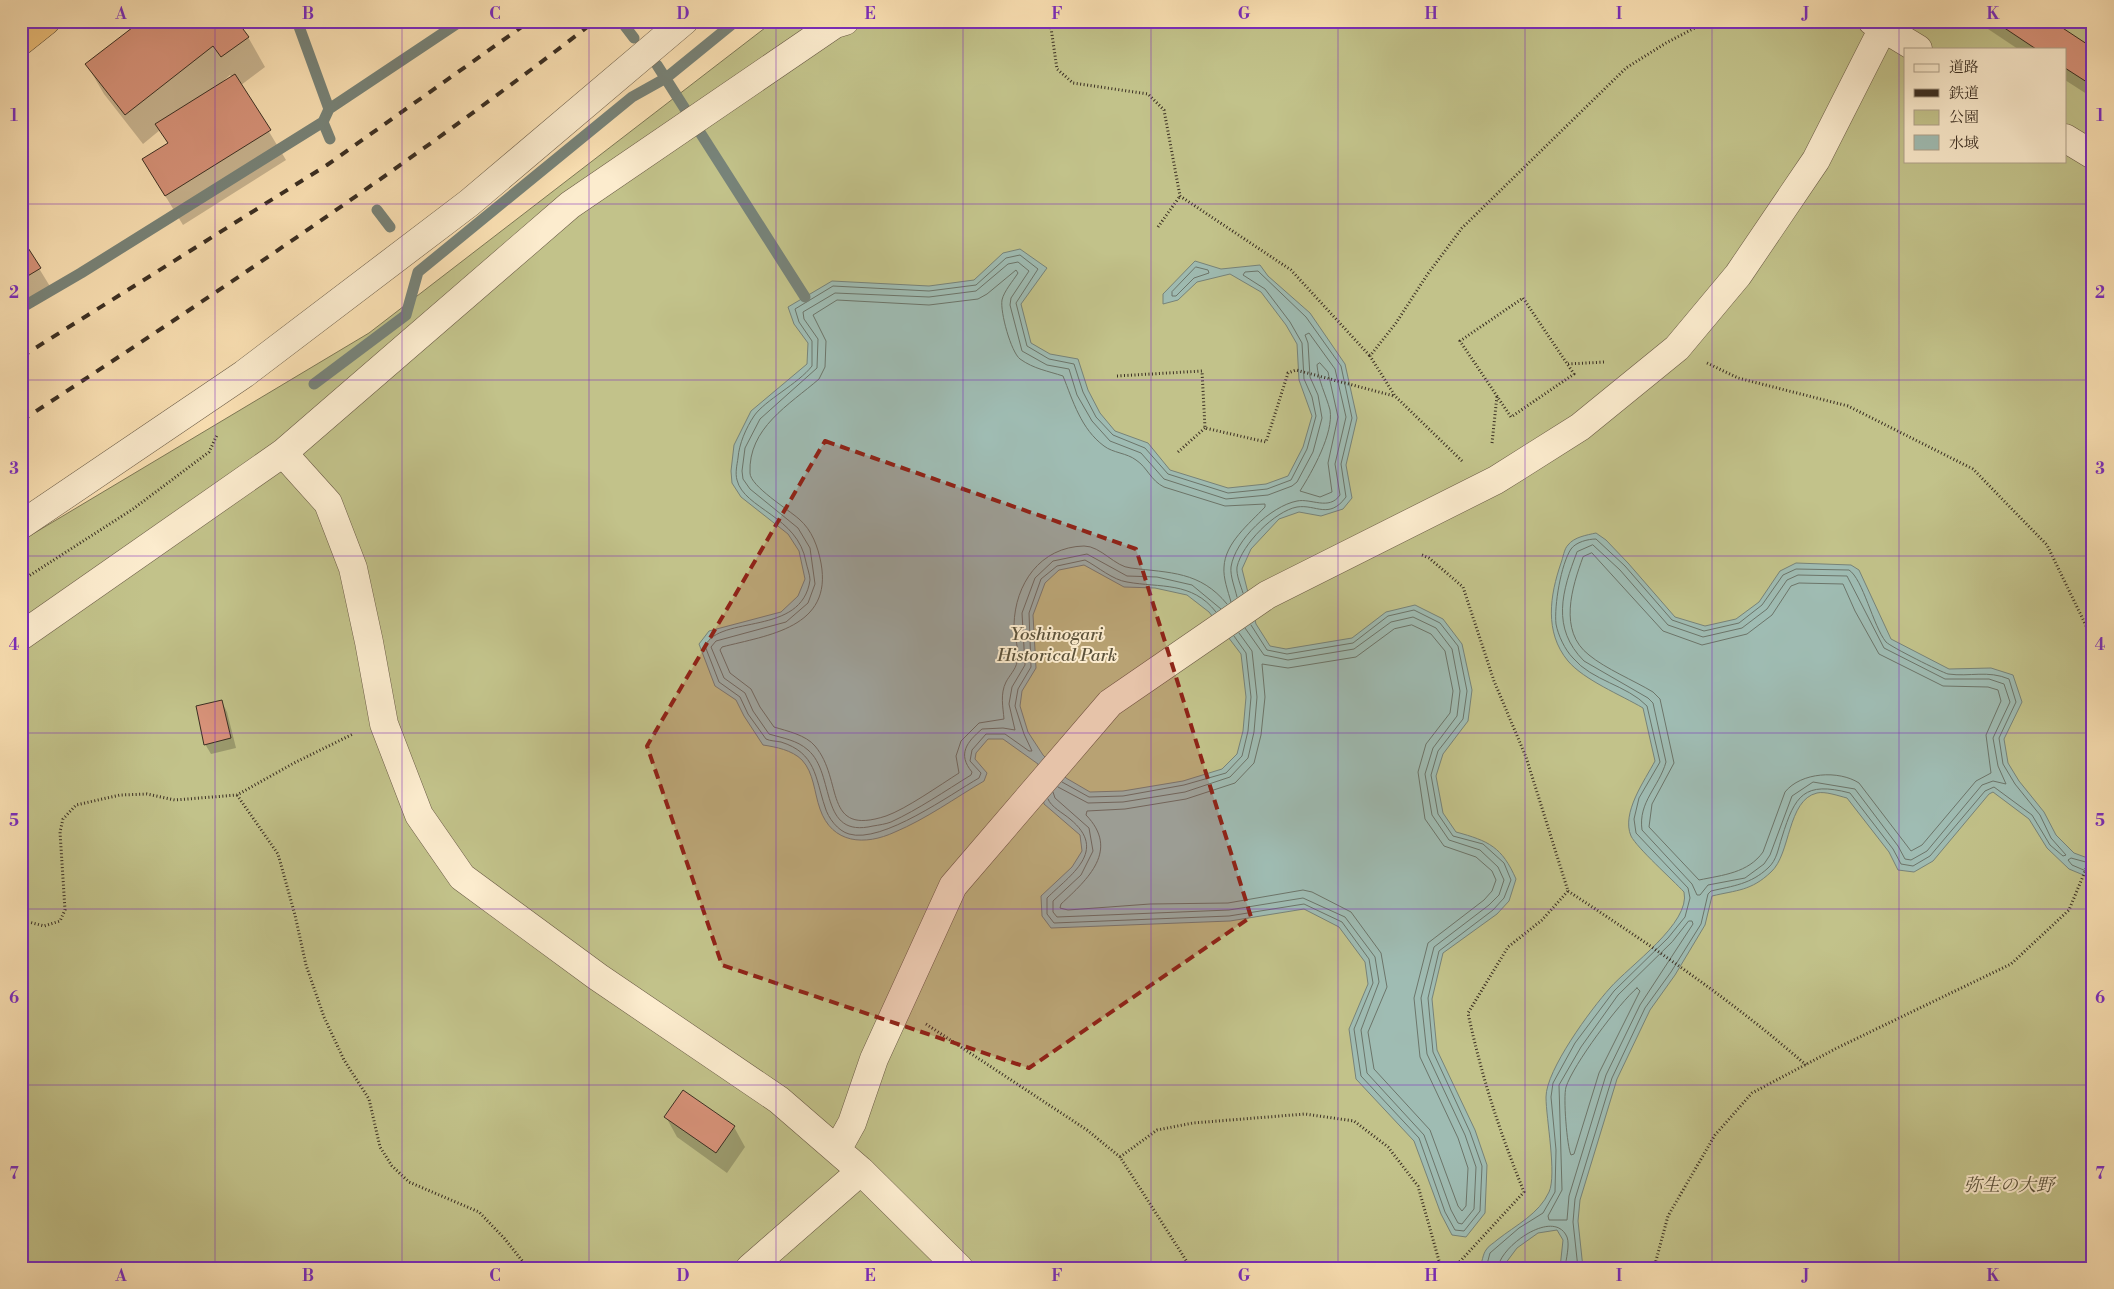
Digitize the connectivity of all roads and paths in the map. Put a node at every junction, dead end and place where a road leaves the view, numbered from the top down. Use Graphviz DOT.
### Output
graph roads {
  1 [pos="46,21"];
  2 [pos="684,21"];
  3 [pos="845,21"];
  4 [pos="1050,21"];
  5 [pos="1708,21"];
  6 [pos="1878,25"];
  7 [pos="21,41"];
  8 [pos="1916,48"];
  9 [pos="2066,139"];
  10 [pos="2093,155"];
  11 [pos="1180,196"];
  12 [pos="1158,227"];
  13 [pos="1677,348"];
  14 [pos="1370,356"];
  15 [pos="1117,376"];
  16 [pos="1395,396"];
  17 [pos="1497,396"];
  18 [pos="221,426"];
  19 [pos="1205,428"];
  20 [pos="1178,452"];
  21 [pos="283,453"];
  22 [pos="1487,484"];
  23 [pos="21,524"];
  24 [pos="1381,537"];
  25 [pos="21,581"];
  26 [pos="21,636"];
  27 [pos="2093,640"];
  28 [pos="383,720"];
  29 [pos="237,795"];
  30 [pos="2093,852"];
  31 [pos="1568,891"];
  32 [pos="21,920"];
  33 [pos="899,1007"];
  34 [pos="1806,1065"];
  35 [pos="837,1150"];
  36 [pos="1120,1157"];
  37 [pos="861,1171"];
  38 [pos="528,1268"];
  39 [pos="750,1268"];
  40 [pos="959,1268"];
  41 [pos="1191,1268"];
  42 [pos="1441,1268"];
  43 [pos="1454,1268"];
  44 [pos="1654,1268"];
  1 -- 7 [label="highway"];
  2 -- 23 [label="street"];
  3 -- 21 [label="street"];
  4 -- 11 [label="path"];
  5 -- 14 [label="path"];
  6 -- 8 [label="street"];
  6 -- 13 [label="street"];
  9 -- 10 [label="street"];
  11 -- 12 [label="path"];
  11 -- 14 [label="path"];
  13 -- 22 [label="street"];
  13 -- 27 [label="path"];
  14 -- 16 [label="path"];
  15 -- 19 [label="path"];
  16 -- 19 [label="path"];
  16 -- 22 [label="path"];
  17 -- 17 [label="path"];
  17 -- 22 [label="path"];
  18 -- 25 [label="path"];
  19 -- 20 [label="path"];
  21 -- 26 [label="street"];
  21 -- 28 [label="street"];
  22 -- 24 [label="street"];
  24 -- 31 [label="path"];
  24 -- 33 [label="street"];
  28 -- 29 [label="path"];
  28 -- 35 [label="street"];
  29 -- 32 [label="path"];
  29 -- 38 [label="path"];
  30 -- 34 [label="path"];
  31 -- 34 [label="path"];
  31 -- 43 [label="path"];
  33 -- 35 [label="street"];
  33 -- 36 [label="path"];
  34 -- 44 [label="path"];
  35 -- 37 [label="street"];
  36 -- 41 [label="path"];
  36 -- 42 [label="path"];
  37 -- 39 [label="street"];
  37 -- 40 [label="street"];
}
